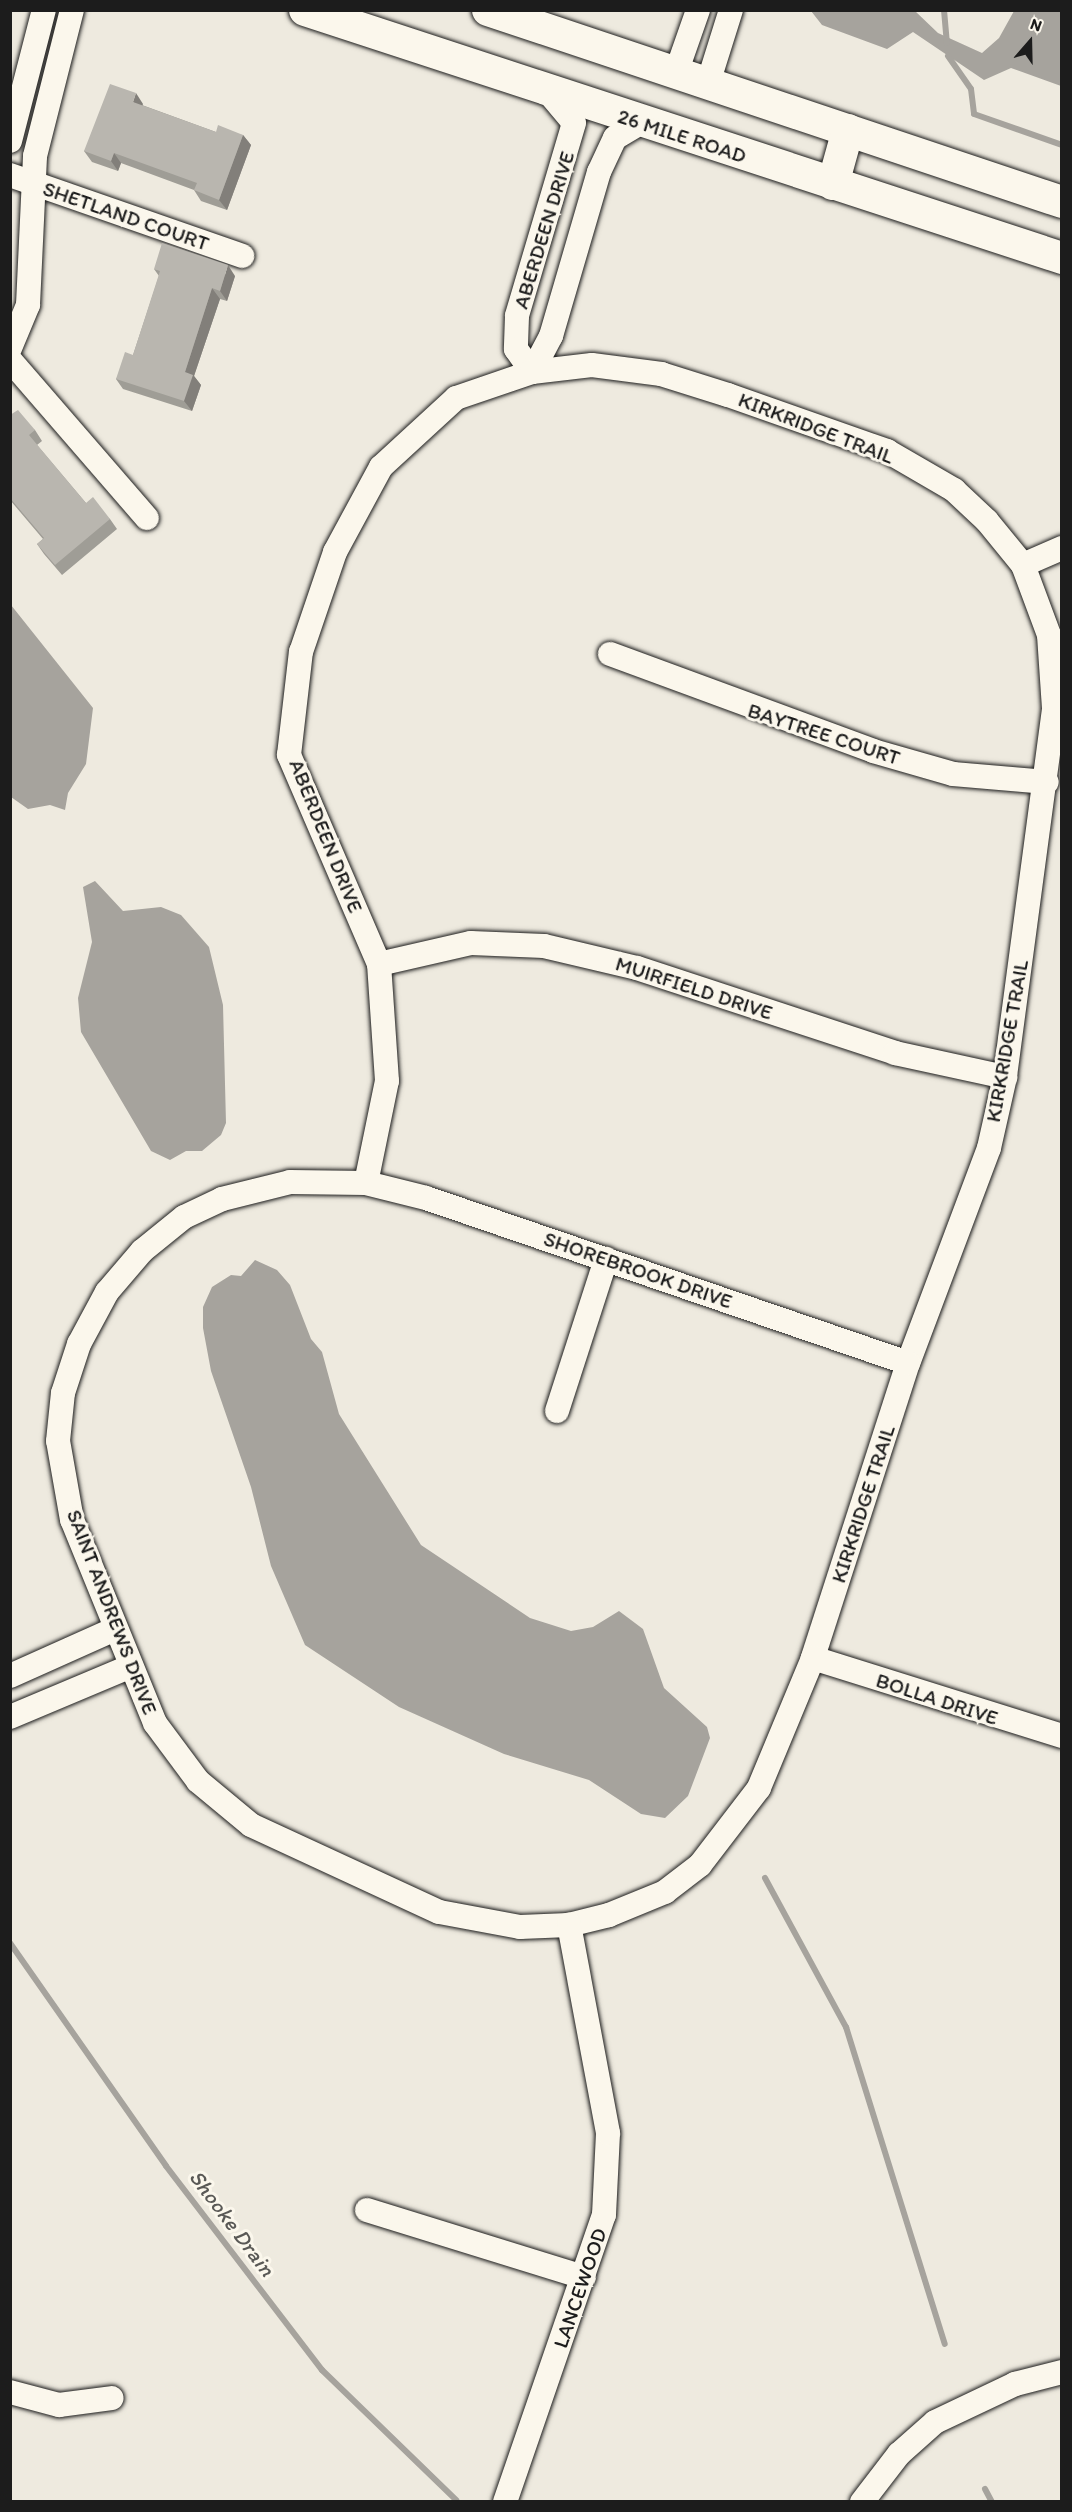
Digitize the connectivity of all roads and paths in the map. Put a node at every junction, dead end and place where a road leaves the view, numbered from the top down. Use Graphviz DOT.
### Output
graph roads {
  1 [pos="44,10"];
  2 [pos="72,10"];
  3 [pos="304,10"];
  4 [pos="488,10"];
  5 [pos="698,10"];
  6 [pos="731,10"];
  7 [pos="390,23"];
  8 [pos="677,70"];
  9 [pos="709,80"];
  10 [pos="548,92"];
  11 [pos="638,124"];
  12 [pos="848,130"];
  13 [pos="10,141"];
  14 [pos="21,179"];
  15 [pos="833,184"];
  16 [pos="1062,202"];
  17 [pos="242,256"];
  18 [pos="534,258"];
  19 [pos="1062,258"];
  20 [pos="569,267"];
  21 [pos="10,348"];
  22 [pos="10,360"];
  23 [pos="532,372"];
  24 [pos="147,518"];
  25 [pos="1062,548"];
  26 [pos="1023,565"];
  27 [pos="610,654"];
  28 [pos="1047,782"];
  29 [pos="379,964"];
  30 [pos="1005,1077"];
  31 [pos="366,1183"];
  32 [pos="606,1259"];
  33 [pos="908,1363"];
  34 [pos="556,1411"];
  35 [pos="115,1629"];
  36 [pos="813,1658"];
  37 [pos="129,1667"];
  38 [pos="10,1676"];
  39 [pos="10,1718"];
  40 [pos="1062,1736"];
  41 [pos="569,1925"];
  42 [pos="367,2210"];
  43 [pos="584,2277"];
  44 [pos="1062,2372"];
  45 [pos="10,2392"];
  46 [pos="112,2398"];
  47 [pos="505,2502"];
  48 [pos="861,2502"];
  1 -- 13 [label="street"];
  2 -- 14 [label="street"];
  3 -- 7 [label="main road, 26 MILE ROAD"];
  4 -- 8 [label="main road"];
  5 -- 8 [label="street"];
  6 -- 9 [label="street"];
  7 -- 10 [label="main road, 26 MILE ROAD"];
  8 -- 9 [label="main road"];
  9 -- 12 [label="main road"];
  10 -- 11 [label="main road, 26 MILE ROAD"];
  10 -- 18 [label="street, ABERDEEN DRIVE"];
  11 -- 15 [label="main road, 26 MILE ROAD"];
  11 -- 20 [label="street, ABERDEEN DRIVE"];
  12 -- 15 [label="main road"];
  12 -- 16 [label="main road"];
  14 -- 17 [label="street, SHETLAND COURT"];
  14 -- 21 [label="street"];
  15 -- 19 [label="main road, 26 MILE ROAD"];
  18 -- 20 [label="street"];
  18 -- 23 [label="street, ABERDEEN DRIVE"];
  20 -- 23 [label="street, ABERDEEN DRIVE"];
  22 -- 24 [label="street"];
  23 -- 26 [label="street, KIRKRIDGE TRAIL"];
  23 -- 29 [label="street, ABERDEEN DRIVE"];
  25 -- 26 [label="street"];
  26 -- 28 [label="street, KIRKRIDGE TRAIL"];
  27 -- 28 [label="street, BAYTREE COURT"];
  28 -- 30 [label="street, KIRKRIDGE TRAIL"];
  29 -- 30 [label="street, MUIRFIELD DRIVE"];
  29 -- 31 [label="street, ABERDEEN DRIVE"];
  30 -- 33 [label="street, KIRKRIDGE TRAIL"];
  31 -- 32 [label="street, SHOREBROOK DRIVE"];
  31 -- 35 [label="street, SAINT ANDREWS DRIVE"];
  32 -- 33 [label="street, SHOREBROOK DRIVE"];
  32 -- 34 [label="street"];
  33 -- 36 [label="street, KIRKRIDGE TRAIL"];
  35 -- 37 [label="street, SAINT ANDREWS DRIVE"];
  35 -- 38 [label="street"];
  36 -- 40 [label="street, BOLLA DRIVE"];
  36 -- 41 [label="street, KIRKRIDGE TRAIL"];
  37 -- 39 [label="street"];
  37 -- 41 [label="street, SAINT ANDREWS DRIVE"];
  41 -- 43 [label="street, LANCEWOOD"];
  42 -- 43 [label="street"];
  43 -- 47 [label="street, LANCEWOOD"];
  44 -- 48 [label="street"];
  45 -- 46 [label="street"];
}
